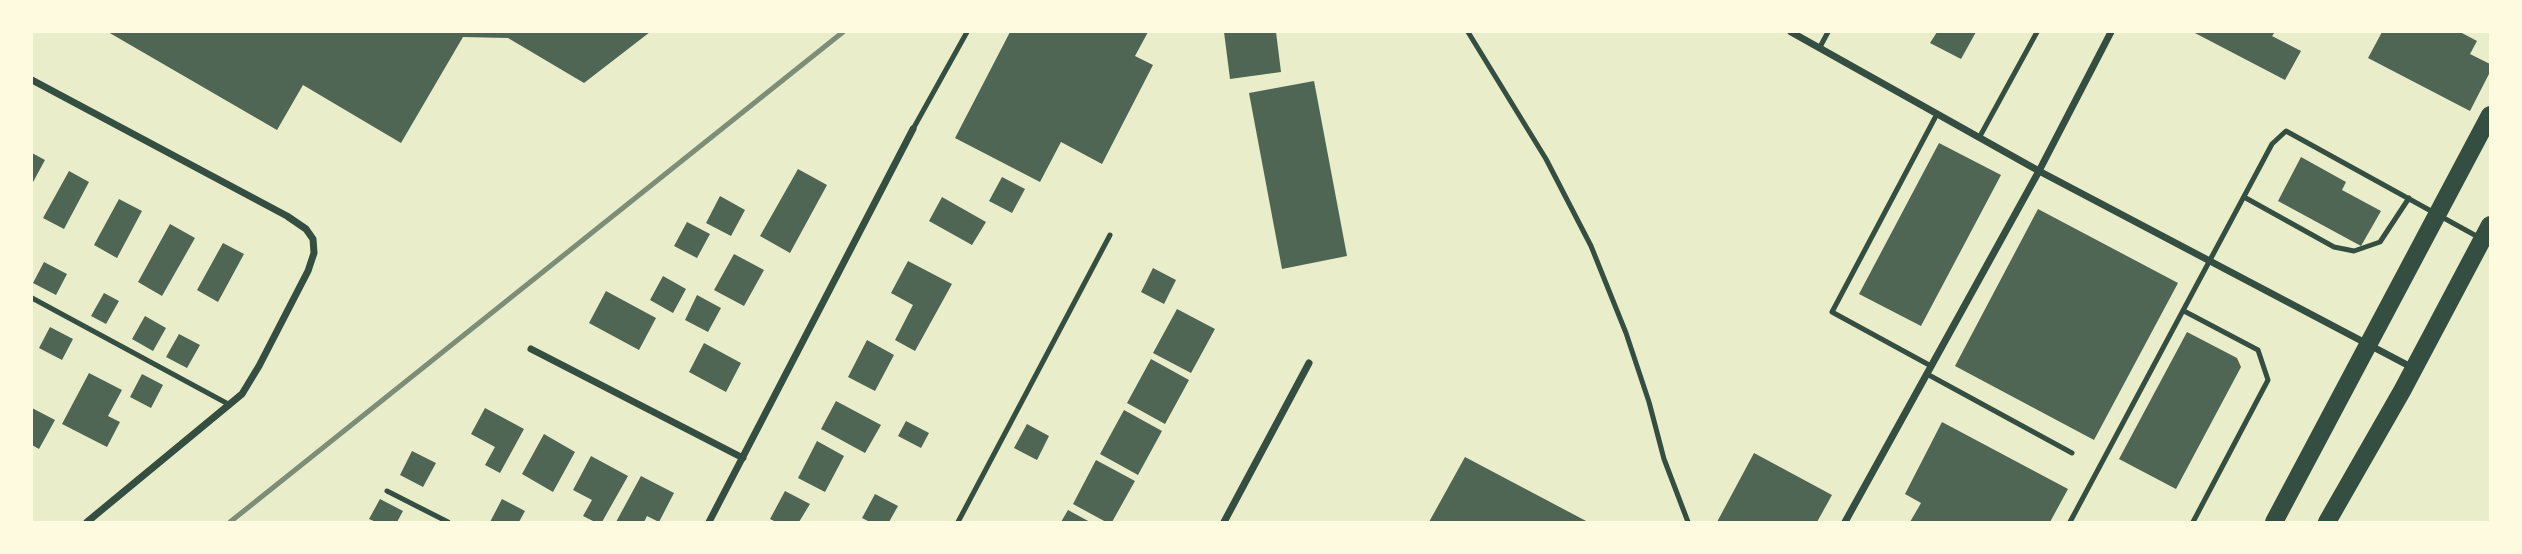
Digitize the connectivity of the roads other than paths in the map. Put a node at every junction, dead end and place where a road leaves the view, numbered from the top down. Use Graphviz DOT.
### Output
graph roads {
  1 [pos="967,32"];
  2 [pos="1468,32"];
  3 [pos="1791,32"];
  4 [pos="1828,32"];
  5 [pos="2037,32"];
  6 [pos="2111,32"];
  7 [pos="1819,47"];
  8 [pos="32,80"];
  9 [pos="1937,114"];
  10 [pos="2490,115"];
  11 [pos="913,129"];
  12 [pos="1979,138"];
  13 [pos="2039,171"];
  14 [pos="2244,197"];
  15 [pos="2409,198"];
  16 [pos="2439,214"];
  17 [pos="2487,232"];
  18 [pos="1110,235"];
  19 [pos="2210,260"];
  20 [pos="32,298"];
  21 [pos="2184,312"];
  22 [pos="2367,344"];
  23 [pos="531,349"];
  24 [pos="1310,363"];
  25 [pos="1931,366"];
  26 [pos="2414,368"];
  27 [pos="1927,374"];
  28 [pos="230,405"];
  29 [pos="2072,453"];
  30 [pos="743,458"];
  31 [pos="387,491"];
  32 [pos="87,523"];
  33 [pos="448,523"];
  34 [pos="709,523"];
  35 [pos="958,523"];
  36 [pos="1224,523"];
  37 [pos="1688,523"];
  38 [pos="1845,523"];
  39 [pos="2070,523"];
  40 [pos="2193,523"];
  41 [pos="2274,523"];
  42 [pos="2327,523"];
  1 -- 11 [label="lane"];
  2 -- 37 [label="lane"];
  3 -- 7 [label="street"];
  4 -- 7 [label="lane"];
  5 -- 12 [label="lane"];
  6 -- 13 [label="street"];
  7 -- 9 [label="street"];
  8 -- 28 [label="street"];
  9 -- 12 [label="street"];
  9 -- 25 [label="lane"];
  10 -- 16 [label="main road"];
  11 -- 30 [label="street"];
  12 -- 13 [label="street"];
  13 -- 19 [label="street"];
  13 -- 25 [label="street"];
  14 -- 15 [label="lane"];
  14 -- 15 [label="lane"];
  14 -- 19 [label="lane"];
  15 -- 16 [label="lane"];
  16 -- 17 [label="lane"];
  16 -- 22 [label="main road"];
  17 -- 26 [label="main road"];
  18 -- 35 [label="lane"];
  19 -- 21 [label="lane"];
  19 -- 22 [label="street"];
  20 -- 28 [label="lane"];
  21 -- 39 [label="lane"];
  21 -- 40 [label="lane"];
  22 -- 26 [label="street"];
  22 -- 41 [label="main road"];
  23 -- 30 [label="street"];
  24 -- 36 [label="street"];
  25 -- 27 [label="street"];
  26 -- 42 [label="main road"];
  27 -- 29 [label="lane"];
  27 -- 38 [label="street"];
  28 -- 32 [label="street"];
  30 -- 34 [label="street"];
  31 -- 33 [label="lane"];
}
